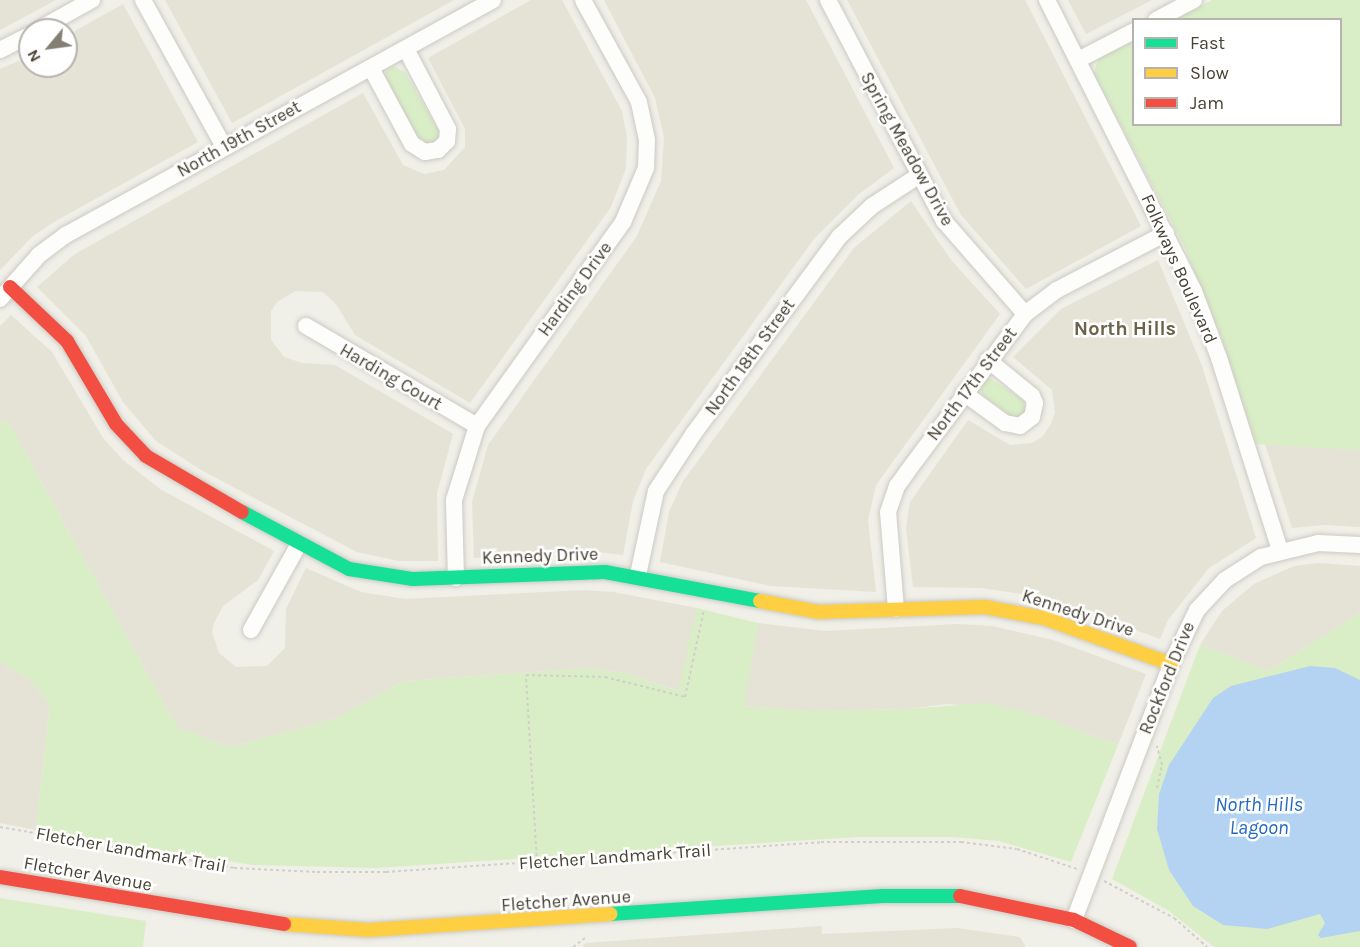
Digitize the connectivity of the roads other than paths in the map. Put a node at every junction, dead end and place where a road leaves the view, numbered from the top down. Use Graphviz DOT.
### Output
graph roads {
  1 [pos="92,0"];
  2 [pos="143,0"];
  3 [pos="493,0"];
  4 [pos="583,0"];
  5 [pos="828,0"];
  6 [pos="1047,0"];
  7 [pos="1194,0"];
  8 [pos="60,18"];
  9 [pos="1160,18"];
  10 [pos="1132,32"];
  11 [pos="18,41"];
  12 [pos="406,49"];
  13 [pos="0,50"];
  14 [pos="1078,60"];
  15 [pos="371,68"];
  16 [pos="224,147"];
  17 [pos="918,176"];
  18 [pos="1166,233"];
  19 [pos="5,293"];
  20 [pos="1025,314"];
  21 [pos="306,326"];
  22 [pos="988,360"];
  23 [pos="964,393"];
  24 [pos="477,426"];
  25 [pos="299,544"];
  26 [pos="1360,545"];
  27 [pos="1280,550"];
  28 [pos="638,575"];
  29 [pos="456,578"];
  30 [pos="896,609"];
  31 [pos="250,630"];
  32 [pos="1171,664"];
  33 [pos="0,877"];
  34 [pos="1074,920"];
  35 [pos="1130,947"];
  1 -- 8 [label="street"];
  2 -- 16 [label="street"];
  3 -- 12 [label="street, North 19th Street"];
  4 -- 24 [label="street, Harding Drive"];
  5 -- 17 [label="street, Spring Meadow Drive"];
  6 -- 14 [label="street, Folkways Boulevard"];
  7 -- 9 [label="street"];
  10 -- 14 [label="street"];
  11 -- 13 [label="street"];
  12 -- 15 [label="street, North 19th Street"];
  12 -- 15 [label="street"];
  14 -- 18 [label="street, Folkways Boulevard"];
  15 -- 16 [label="street, North 19th Street"];
  16 -- 19 [label="street, North 19th Street"];
  17 -- 20 [label="street, Spring Meadow Drive"];
  17 -- 28 [label="street, North 18th Street"];
  18 -- 20 [label="street, North 17th Street"];
  18 -- 27 [label="street, Folkways Boulevard"];
  19 -- 25 [label="street, Kennedy Drive"];
  20 -- 22 [label="street, North 17th Street"];
  21 -- 24 [label="street, Harding Court"];
  22 -- 23 [label="street, North 17th Street"];
  22 -- 23 [label="street"];
  23 -- 30 [label="street, North 17th Street"];
  24 -- 29 [label="street, Harding Drive"];
  25 -- 29 [label="street, Kennedy Drive"];
  25 -- 31 [label="street"];
  26 -- 27 [label="street, Rockford Drive"];
  27 -- 32 [label="street, Rockford Drive"];
  28 -- 29 [label="street, Kennedy Drive"];
  28 -- 30 [label="street, Kennedy Drive"];
  30 -- 32 [label="street, Kennedy Drive"];
  32 -- 34 [label="street, Rockford Drive"];
  33 -- 34 [label="street, Fletcher Avenue"];
  34 -- 35 [label="street, Fletcher Avenue"];
}
